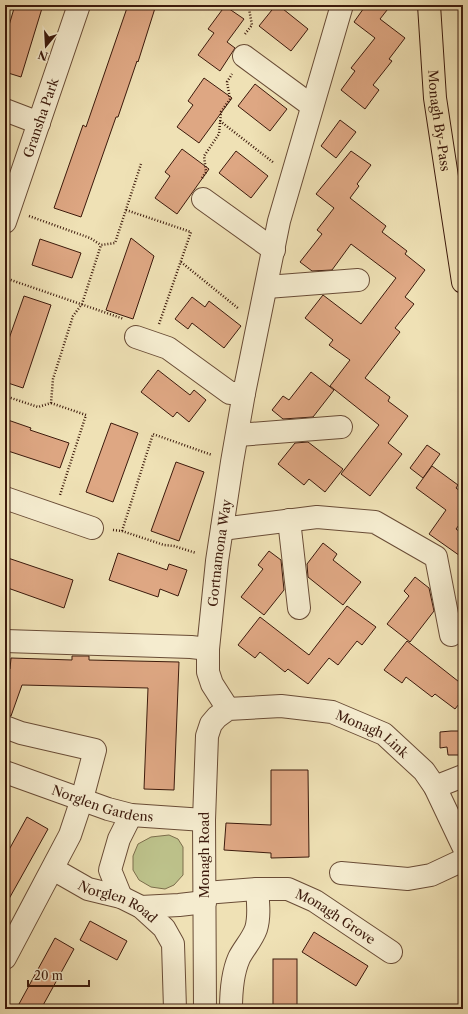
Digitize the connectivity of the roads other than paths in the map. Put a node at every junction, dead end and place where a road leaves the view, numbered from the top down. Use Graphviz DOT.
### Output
graph roads {
  1 [pos="79,5"];
  2 [pos="342,5"];
  3 [pos="429,5"];
  4 [pos="244,56"];
  5 [pos="312,106"];
  6 [pos="5,110"];
  7 [pos="38,123"];
  8 [pos="203,199"];
  9 [pos="7,215"];
  10 [pos="274,250"];
  11 [pos="358,280"];
  12 [pos="463,282"];
  13 [pos="267,287"];
  14 [pos="131,328"];
  15 [pos="244,393"];
  16 [pos="341,427"];
  17 [pos="238,434"];
  18 [pos="5,498"];
  19 [pos="289,520"];
  20 [pos="92,528"];
  21 [pos="222,529"];
  22 [pos="298,608"];
  23 [pos="451,635"];
  24 [pos="5,641"];
  25 [pos="208,649"];
  26 [pos="228,709"];
  27 [pos="5,727"];
  28 [pos="5,772"];
  29 [pos="463,776"];
  30 [pos="434,788"];
  31 [pos="82,799"];
  32 [pos="131,815"];
  33 [pos="204,820"];
  34 [pos="463,846"];
  35 [pos="463,860"];
  36 [pos="53,869"];
  37 [pos="341,873"];
  38 [pos="257,889"];
  39 [pos="121,897"];
  40 [pos="205,898"];
  41 [pos="141,907"];
  42 [pos="391,952"];
  43 [pos="5,958"];
  44 [pos="175,1009"];
  45 [pos="205,1009"];
  46 [pos="231,1009"];
  1 -- 7 [label="street, Gransha Park"];
  2 -- 5 [label="street, Gortnamona Way"];
  3 -- 12 [label="highway, Monagh By-Pass"];
  4 -- 5 [label="street"];
  5 -- 10 [label="street, Gortnamona Way"];
  6 -- 7 [label="street"];
  7 -- 9 [label="street, Gransha Park"];
  8 -- 10 [label="street"];
  10 -- 13 [label="street, Gortnamona Way"];
  11 -- 13 [label="street"];
  13 -- 15 [label="street, Gortnamona Way"];
  14 -- 15 [label="street"];
  15 -- 17 [label="street, Gortnamona Way"];
  16 -- 17 [label="street"];
  17 -- 21 [label="street, Gortnamona Way"];
  18 -- 20 [label="street"];
  19 -- 21 [label="street"];
  19 -- 22 [label="street"];
  19 -- 23 [label="street"];
  21 -- 25 [label="street, Gortnamona Way"];
  24 -- 25 [label="street"];
  25 -- 26 [label="street, Gortnamona Way"];
  26 -- 30 [label="street, Monagh Link"];
  26 -- 33 [label="street, Monagh Road"];
  27 -- 31 [label="street"];
  28 -- 31 [label="street, Norglen Gardens"];
  29 -- 30 [label="street"];
  30 -- 34 [label="street, Monagh Link"];
  31 -- 32 [label="street, Norglen Gardens"];
  31 -- 36 [label="street"];
  32 -- 33 [label="street, Norglen Gardens"];
  32 -- 39 [label="street"];
  33 -- 40 [label="street, Monagh Road"];
  35 -- 37 [label="street"];
  36 -- 39 [label="street, Norglen Road"];
  36 -- 43 [label="street"];
  38 -- 40 [label="street, Monagh Grove"];
  38 -- 42 [label="street, Monagh Grove"];
  38 -- 46 [label="street"];
  39 -- 41 [label="street, Norglen Road"];
  40 -- 41 [label="street"];
  40 -- 45 [label="street, Monagh Road"];
  41 -- 44 [label="street, Norglen Road"];
}
